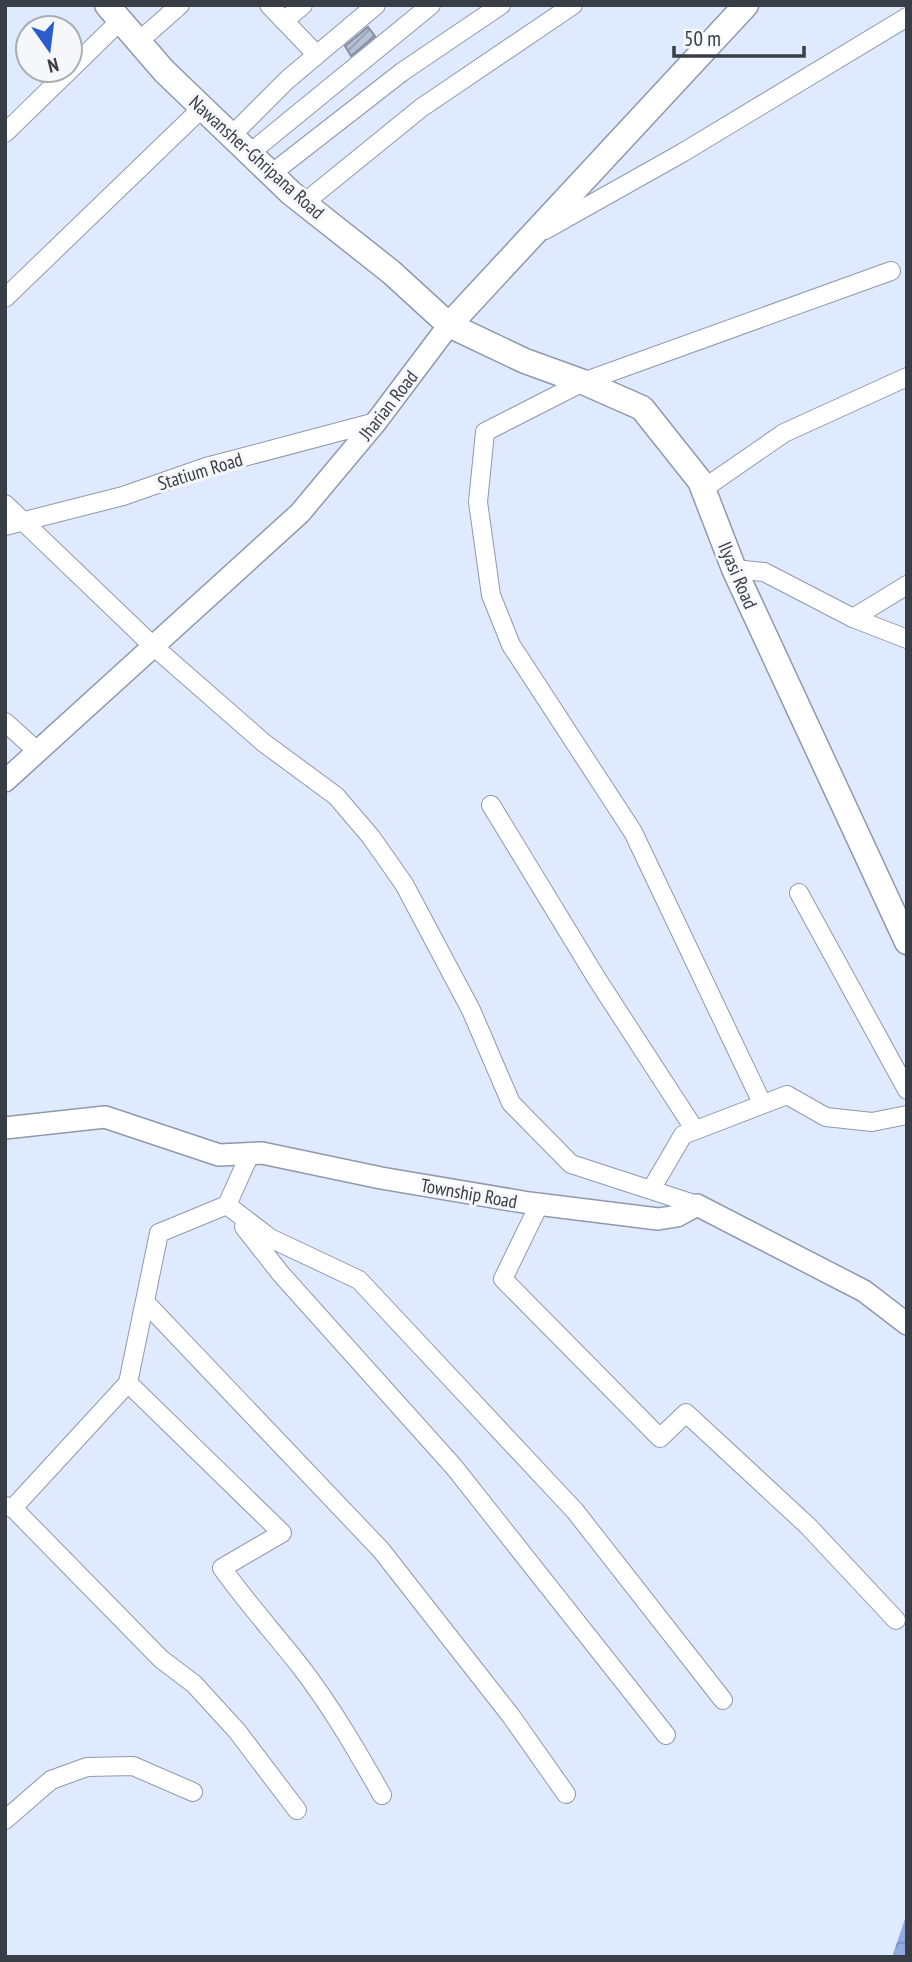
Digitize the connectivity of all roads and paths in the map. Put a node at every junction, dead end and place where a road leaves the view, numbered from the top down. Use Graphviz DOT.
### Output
graph roads {
  1 [pos="180,5"];
  2 [pos="269,5"];
  3 [pos="303,5"];
  4 [pos="376,5"];
  5 [pos="430,5"];
  6 [pos="501,5"];
  7 [pos="573,5"];
  8 [pos="746,5"];
  9 [pos="114,13"];
  10 [pos="907,17"];
  11 [pos="284,21"];
  12 [pos="138,42"];
  13 [pos="316,54"];
  14 [pos="202,108"];
  15 [pos="5,133"];
  16 [pos="231,136"];
  17 [pos="250,153"];
  18 [pos="271,174"];
  19 [pos="304,203"];
  20 [pos="530,238"];
  21 [pos="891,271"];
  22 [pos="5,299"];
  23 [pos="449,325"];
  24 [pos="907,377"];
  25 [pos="583,382"];
  26 [pos="376,422"];
  27 [pos="703,489"];
  28 [pos="5,504"];
  29 [pos="25,523"];
  30 [pos="5,526"];
  31 [pos="734,569"];
  32 [pos="907,585"];
  33 [pos="853,618"];
  34 [pos="907,639"];
  35 [pos="152,645"];
  36 [pos="5,722"];
  37 [pos="37,751"];
  38 [pos="5,780"];
  39 [pos="491,805"];
  40 [pos="799,892"];
  41 [pos="907,942"];
  42 [pos="907,1090"];
  43 [pos="762,1103"];
  44 [pos="907,1115"];
  45 [pos="5,1128"];
  46 [pos="695,1129"];
  47 [pos="250,1154"];
  48 [pos="652,1188"];
  49 [pos="227,1205"];
  50 [pos="539,1205"];
  51 [pos="698,1205"];
  52 [pos="145,1302"];
  53 [pos="907,1324"];
  54 [pos="128,1383"];
  55 [pos="9,1507"];
  56 [pos="896,1620"];
  57 [pos="723,1700"];
  58 [pos="666,1735"];
  59 [pos="193,1792"];
  60 [pos="382,1794"];
  61 [pos="566,1794"];
  62 [pos="297,1810"];
  63 [pos="5,1820"];
  1 -- 12 [label="street"];
  2 -- 11 [label="street"];
  3 -- 11 [label="street"];
  4 -- 13 [label="street"];
  5 -- 17 [label="street"];
  6 -- 18 [label="street"];
  7 -- 19 [label="street"];
  8 -- 20 [label="main road, Jharian Road"];
  9 -- 12 [label="main road, Nawansher-Ghripana Road"];
  9 -- 15 [label="street"];
  10 -- 20 [label="street"];
  11 -- 13 [label="street"];
  12 -- 14 [label="main road, Nawansher-Ghripana Road"];
  13 -- 16 [label="street"];
  14 -- 16 [label="main road, Nawansher-Ghripana Road"];
  14 -- 22 [label="street"];
  16 -- 17 [label="main road, Nawansher-Ghripana Road"];
  17 -- 18 [label="main road, Nawansher-Ghripana Road"];
  18 -- 19 [label="main road, Nawansher-Ghripana Road"];
  19 -- 23 [label="main road, Nawansher-Ghripana Road"];
  20 -- 23 [label="main road, Jharian Road"];
  21 -- 25 [label="street"];
  23 -- 25 [label="main road, Ilyasi Road"];
  23 -- 26 [label="street, Jharian Road"];
  24 -- 27 [label="street"];
  25 -- 27 [label="main road, Ilyasi Road"];
  25 -- 43 [label="street"];
  26 -- 29 [label="street, Statium Road"];
  26 -- 35 [label="street, Jharian Road"];
  27 -- 31 [label="main road, Ilyasi Road"];
  28 -- 29 [label="street"];
  29 -- 30 [label="street, Statium Road"];
  29 -- 35 [label="street"];
  31 -- 33 [label="street"];
  31 -- 41 [label="main road, Ilyasi Road"];
  32 -- 33 [label="street"];
  33 -- 34 [label="street"];
  35 -- 37 [label="street, Jharian Road"];
  35 -- 48 [label="street"];
  36 -- 37 [label="street"];
  37 -- 38 [label="street, Jharian Road"];
  39 -- 46 [label="street"];
  40 -- 42 [label="street"];
  43 -- 44 [label="street"];
  43 -- 46 [label="street"];
  45 -- 47 [label="street, Township Road"];
  46 -- 48 [label="street"];
  47 -- 49 [label="street"];
  47 -- 50 [label="street, Township Road"];
  48 -- 51 [label="street"];
  49 -- 52 [label="street"];
  49 -- 57 [label="street"];
  49 -- 58 [label="street"];
  50 -- 51 [label="street, Township Road"];
  50 -- 56 [label="street"];
  51 -- 53 [label="street"];
  52 -- 54 [label="street"];
  52 -- 61 [label="street"];
  54 -- 55 [label="street"];
  54 -- 60 [label="street"];
  55 -- 62 [label="street"];
  59 -- 63 [label="street"];
}
